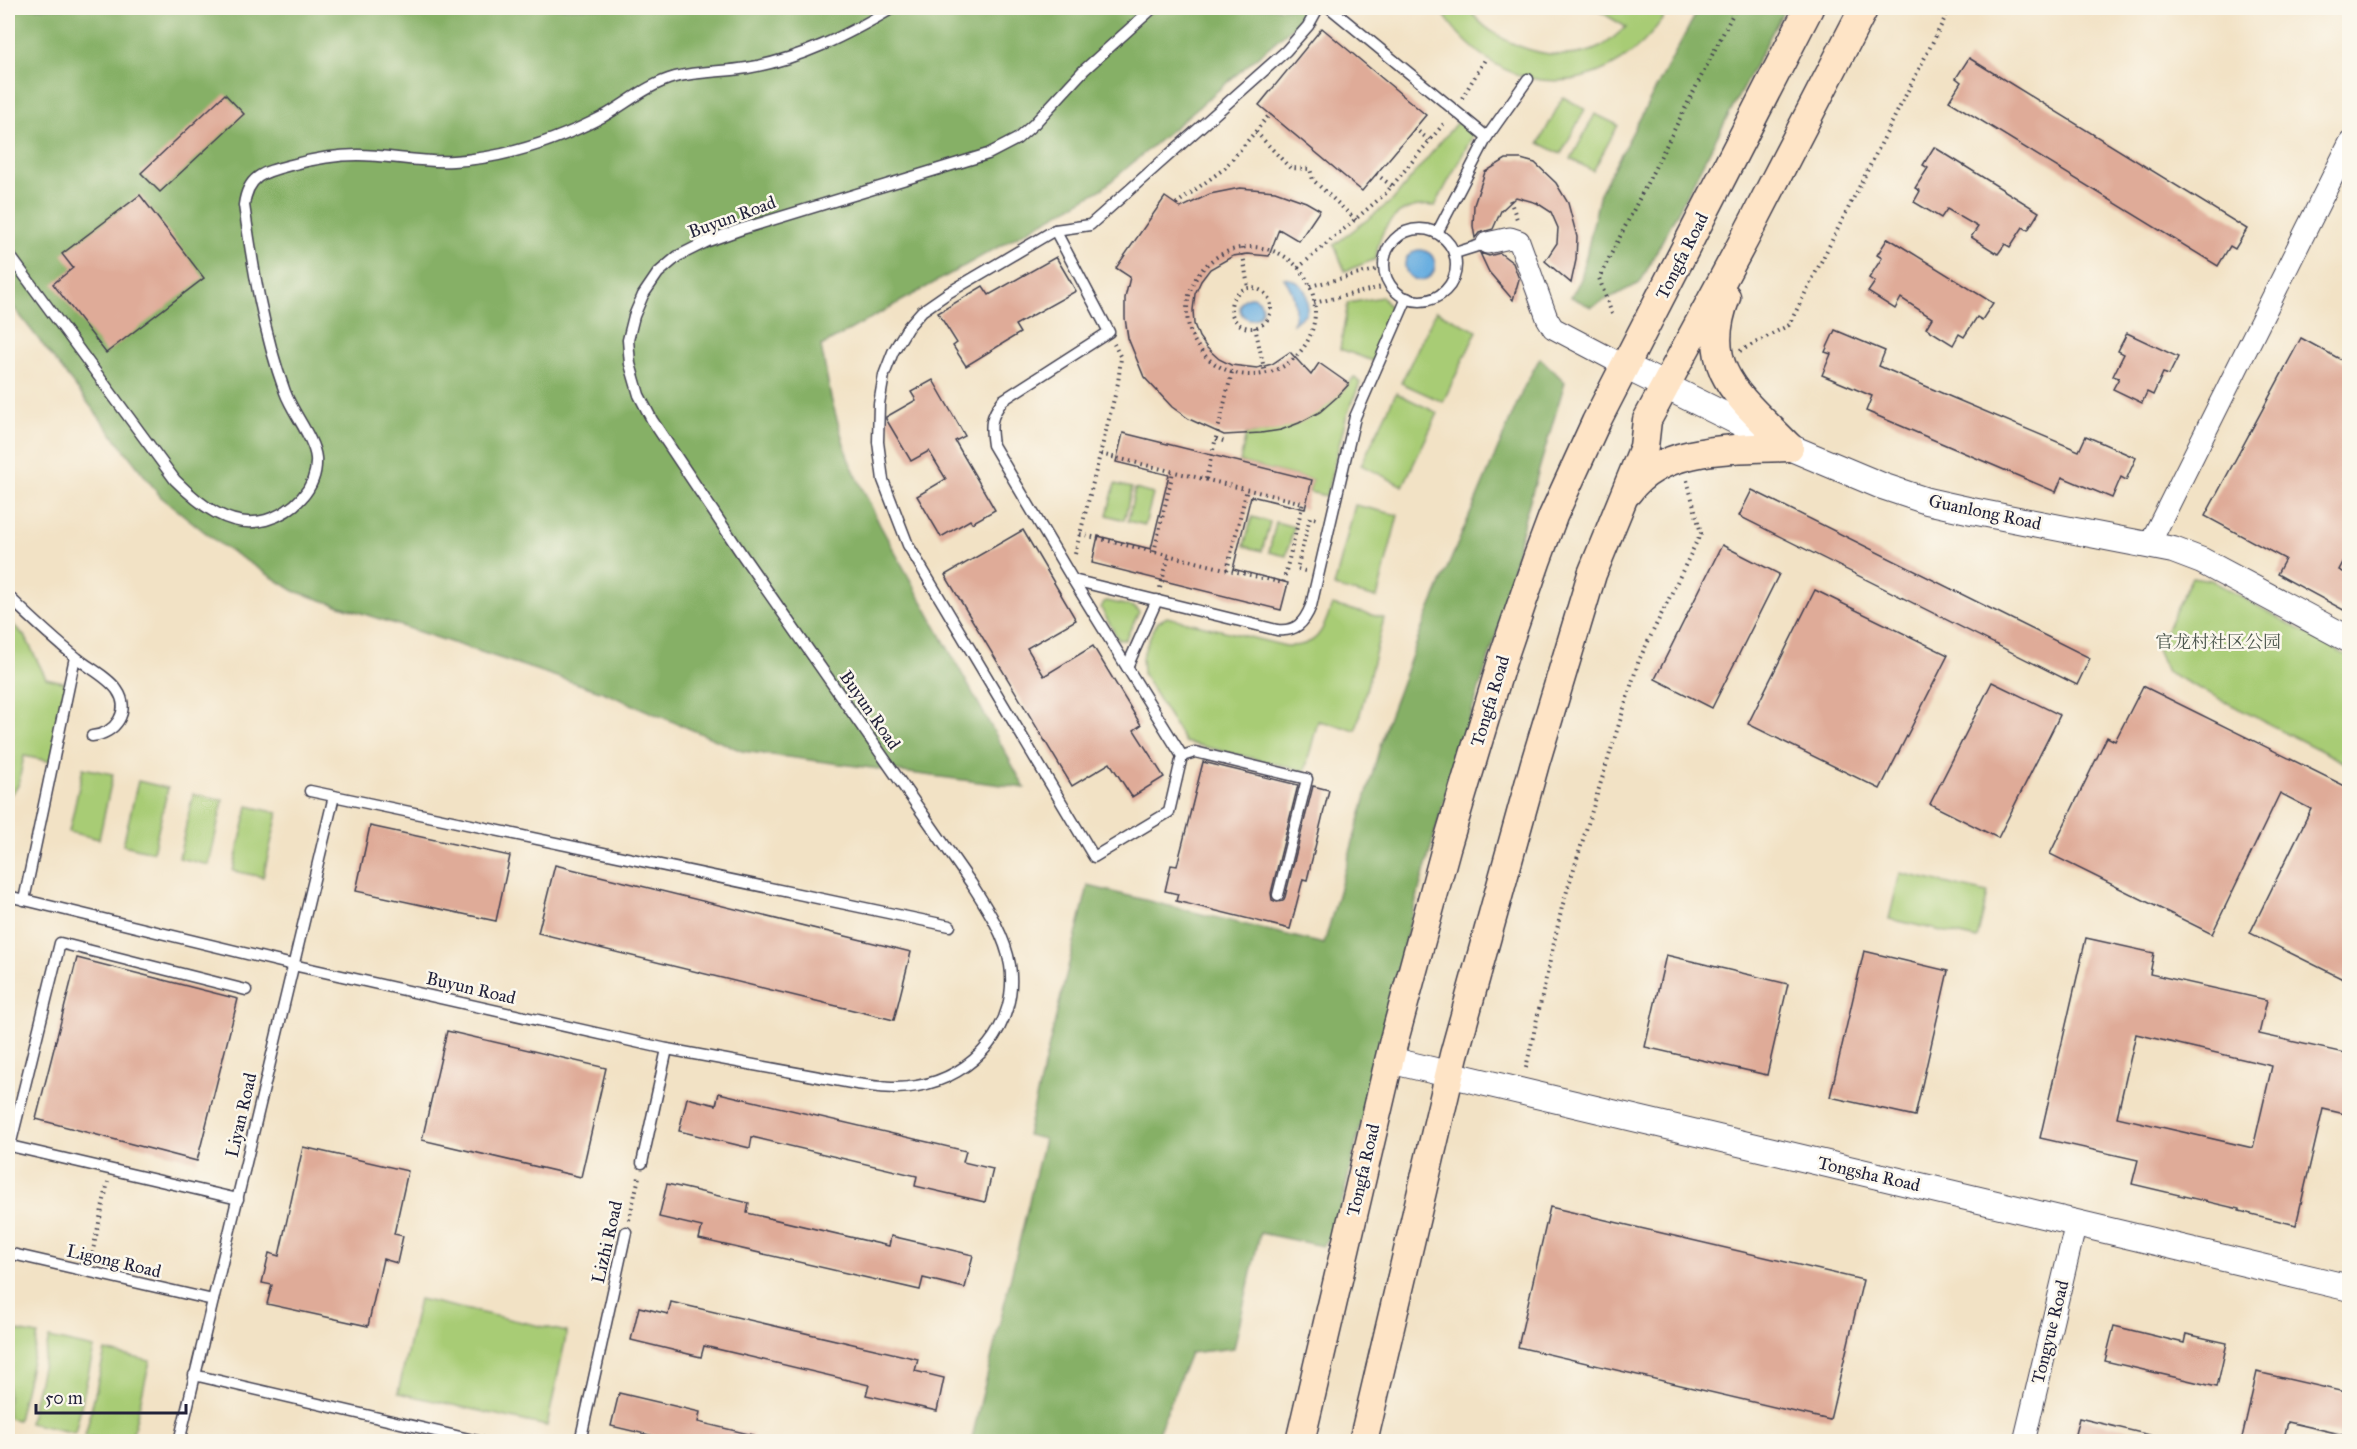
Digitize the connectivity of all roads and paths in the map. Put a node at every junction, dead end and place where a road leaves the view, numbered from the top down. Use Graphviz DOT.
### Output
graph roads {
  1 [pos="893,8"];
  2 [pos="1153,8"];
  3 [pos="1318,8"];
  4 [pos="1330,8"];
  5 [pos="1736,8"];
  6 [pos="1809,8"];
  7 [pos="1864,8"];
  8 [pos="1950,8"];
  9 [pos="1486,58"];
  10 [pos="1528,79"];
  11 [pos="1454,110"];
  12 [pos="1270,114"];
  13 [pos="1414,129"];
  14 [pos="1256,132"];
  15 [pos="1487,137"];
  16 [pos="1429,140"];
  17 [pos="2349,142"];
  18 [pos="1376,174"];
  19 [pos="1392,186"];
  20 [pos="1176,204"];
  21 [pos="1356,220"];
  22 [pos="1055,230"];
  23 [pos="1437,232"];
  24 [pos="1745,238"];
  25 [pos="1487,243"];
  26 [pos="1242,248"];
  27 [pos="8,253"];
  28 [pos="1455,253"];
  29 [pos="1298,268"];
  30 [pos="1384,268"];
  31 [pos="1390,285"];
  32 [pos="1310,286"];
  33 [pos="1248,288"];
  34 [pos="1407,298"];
  35 [pos="1314,303"];
  36 [pos="1612,314"];
  37 [pos="1255,327"];
  38 [pos="1109,332"];
  39 [pos="1734,355"];
  40 [pos="1625,366"];
  41 [pos="1232,372"];
  42 [pos="1265,373"];
  43 [pos="1665,386"];
  44 [pos="1216,439"];
  45 [pos="1227,442"];
  46 [pos="1789,447"];
  47 [pos="1100,454"];
  48 [pos="1173,472"];
  49 [pos="1687,478"];
  50 [pos="1206,480"];
  51 [pos="1247,489"];
  52 [pos="1622,501"];
  53 [pos="1310,517"];
  54 [pos="1080,534"];
  55 [pos="1293,542"];
  56 [pos="1303,544"];
  57 [pos="2149,545"];
  58 [pos="1154,552"];
  59 [pos="1169,556"];
  60 [pos="1297,569"];
  61 [pos="1227,570"];
  62 [pos="1071,577"];
  63 [pos="8,596"];
  64 [pos="1157,600"];
  65 [pos="2349,640"];
  66 [pos="75,657"];
  67 [pos="1127,667"];
  68 [pos="92,736"];
  69 [pos="1182,756"];
  70 [pos="310,791"];
  71 [pos="334,796"];
  72 [pos="1278,896"];
  73 [pos="8,897"];
  74 [pos="24,900"];
  75 [pos="950,926"];
  76 [pos="294,965"];
  77 [pos="246,990"];
  78 [pos="667,1049"];
  79 [pos="1389,1060"];
  80 [pos="1526,1068"];
  81 [pos="1449,1074"];
  82 [pos="642,1163"];
  83 [pos="110,1171"];
  84 [pos="238,1199"];
  85 [pos="2076,1223"];
  86 [pos="626,1232"];
  87 [pos="8,1253"];
  88 [pos="88,1272"];
  89 [pos="2349,1288"];
  90 [pos="213,1300"];
  91 [pos="195,1375"];
  92 [pos="179,1442"];
  93 [pos="482,1442"];
  94 [pos="580,1442"];
  95 [pos="1300,1442"];
  96 [pos="1362,1442"];
  97 [pos="2024,1442"];
  1 -- 27 [label="lane"];
  2 -- 78 [label="lane, Buyun Road"];
  3 -- 22 [label="lane"];
  4 -- 11 [label="lane"];
  5 -- 36 [label="path"];
  6 -- 40 [label="main road, Tongfa Road"];
  7 -- 24 [label="main road"];
  8 -- 39 [label="path"];
  9 -- 11 [label="path"];
  10 -- 15 [label="lane"];
  11 -- 15 [label="lane"];
  11 -- 16 [label="path"];
  12 -- 14 [label="path"];
  13 -- 16 [label="path"];
  14 -- 20 [label="path"];
  14 -- 21 [label="path"];
  15 -- 23 [label="lane"];
  16 -- 19 [label="path"];
  17 -- 57 [label="street"];
  18 -- 19 [label="path"];
  19 -- 21 [label="path"];
  21 -- 29 [label="path"];
  22 -- 38 [label="lane"];
  22 -- 69 [label="lane"];
  23 -- 28 [label="lane"];
  23 -- 30 [label="lane"];
  24 -- 43 [label="main road"];
  24 -- 46 [label="main road"];
  25 -- 28 [label="lane"];
  25 -- 40 [label="street"];
  26 -- 29 [label="path"];
  26 -- 33 [label="path"];
  26 -- 41 [label="path"];
  28 -- 34 [label="lane"];
  29 -- 32 [label="path"];
  30 -- 31 [label="lane"];
  30 -- 32 [label="path"];
  31 -- 34 [label="lane"];
  31 -- 35 [label="path"];
  32 -- 35 [label="path"];
  33 -- 37 [label="path"];
  33 -- 37 [label="path"];
  34 -- 64 [label="lane"];
  35 -- 42 [label="path"];
  37 -- 42 [label="path"];
  38 -- 47 [label="path"];
  38 -- 62 [label="lane"];
  40 -- 43 [label="street, Guanlong Road"];
  40 -- 79 [label="main road, Tongfa Road"];
  41 -- 42 [label="path"];
  41 -- 44 [label="path"];
  43 -- 46 [label="street, Guanlong Road"];
  43 -- 52 [label="main road"];
  44 -- 45 [label="path"];
  44 -- 50 [label="path"];
  46 -- 52 [label="main road"];
  46 -- 57 [label="street, Guanlong Road"];
  47 -- 48 [label="path"];
  47 -- 54 [label="path"];
  48 -- 50 [label="path"];
  48 -- 58 [label="path"];
  49 -- 80 [label="path"];
  50 -- 51 [label="path"];
  51 -- 55 [label="path"];
  51 -- 61 [label="path"];
  52 -- 81 [label="main road"];
  53 -- 56 [label="path"];
  54 -- 58 [label="path"];
  54 -- 62 [label="path"];
  55 -- 56 [label="path"];
  55 -- 61 [label="path"];
  56 -- 60 [label="path"];
  57 -- 65 [label="street, Guanlong Road"];
  58 -- 59 [label="path"];
  59 -- 61 [label="path"];
  59 -- 64 [label="path"];
  62 -- 64 [label="lane"];
  62 -- 67 [label="lane"];
  63 -- 66 [label="lane"];
  64 -- 67 [label="lane"];
  66 -- 68 [label="lane"];
  66 -- 74 [label="lane"];
  67 -- 69 [label="lane"];
  69 -- 72 [label="lane"];
  70 -- 71 [label="lane"];
  71 -- 75 [label="lane"];
  71 -- 76 [label="lane, Liyan Road"];
  73 -- 74 [label="lane, Buyun Road"];
  74 -- 76 [label="lane, Buyun Road"];
  76 -- 78 [label="lane, Buyun Road"];
  76 -- 84 [label="lane, Liyan Road"];
  77 -- 83 [label="lane"];
  78 -- 82 [label="lane"];
  79 -- 81 [label="street, Tongsha Road"];
  79 -- 95 [label="main road, Tongfa Road"];
  81 -- 85 [label="street, Tongsha Road"];
  81 -- 96 [label="main road"];
  82 -- 86 [label="path, Lizhi Road"];
  83 -- 84 [label="lane"];
  83 -- 88 [label="path"];
  84 -- 90 [label="lane, Liyan Road"];
  85 -- 89 [label="street, Tongsha Road"];
  85 -- 97 [label="street, Tongyue Road"];
  86 -- 94 [label="lane, Lizhi Road"];
  87 -- 88 [label="lane, Ligong Road"];
  88 -- 90 [label="lane, Ligong Road"];
  90 -- 91 [label="lane, Liyan Road"];
  91 -- 92 [label="lane, Liyan Road"];
  91 -- 93 [label="lane"];
}
